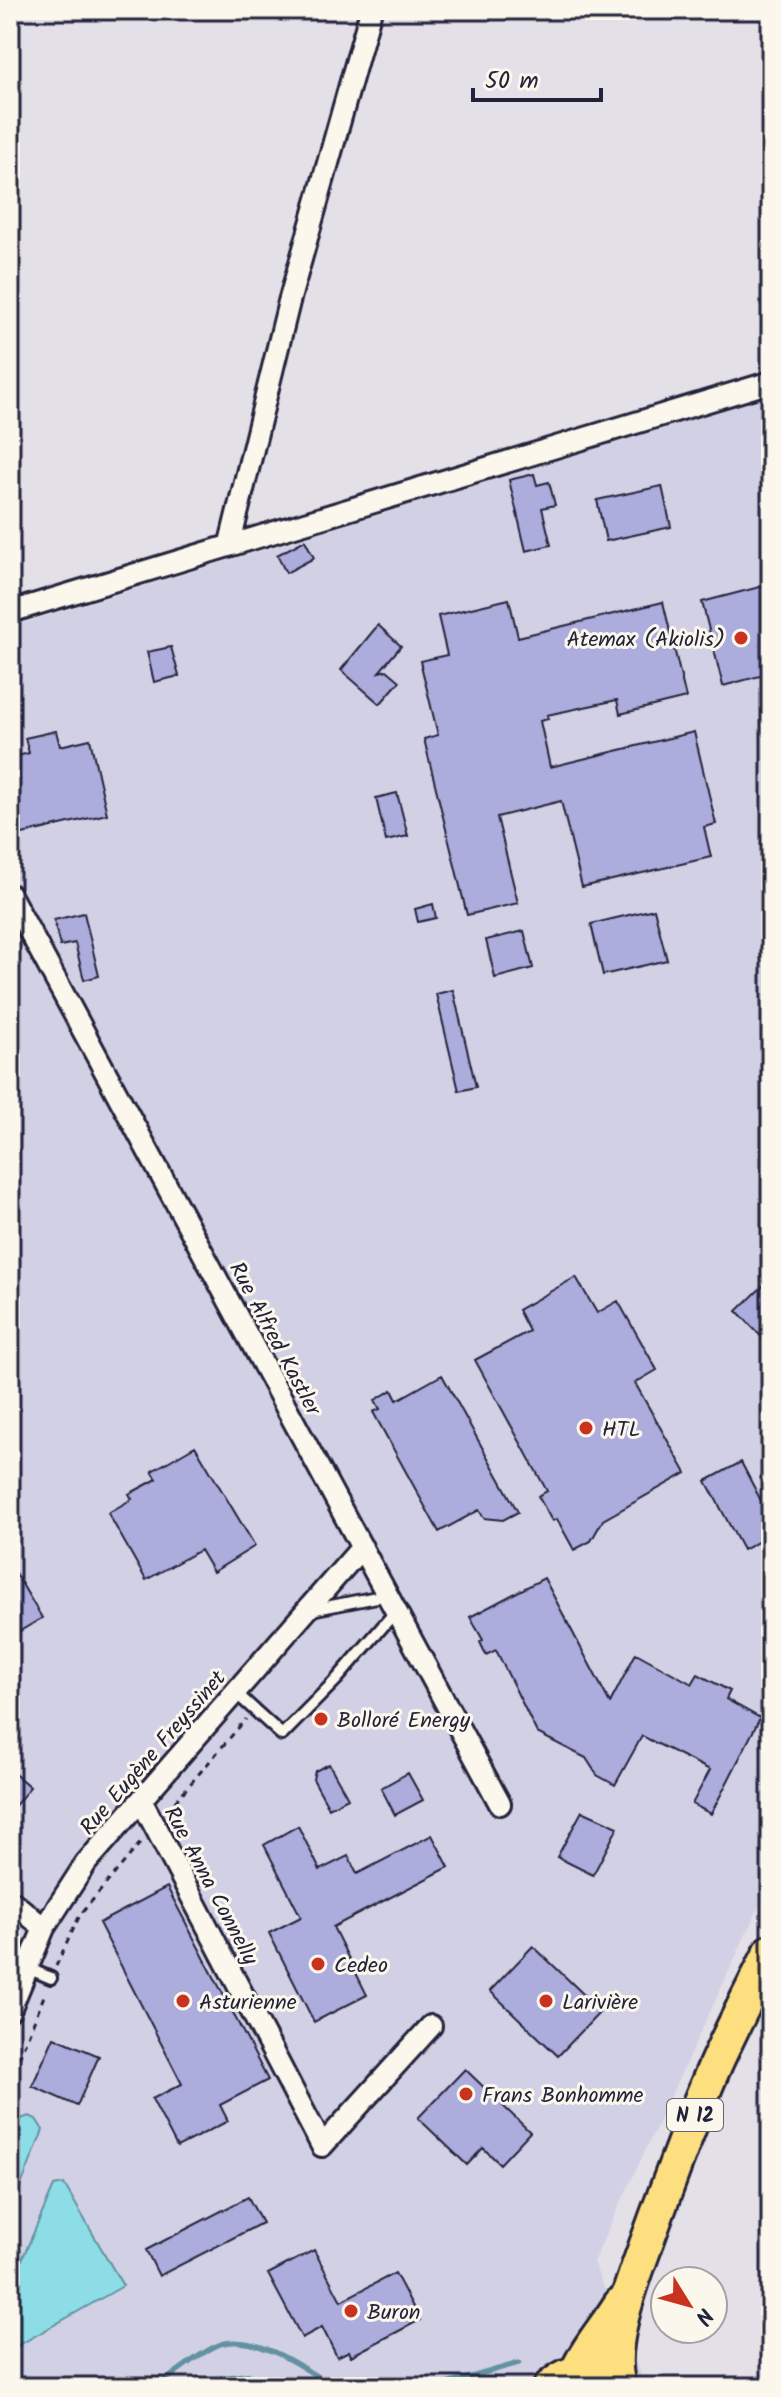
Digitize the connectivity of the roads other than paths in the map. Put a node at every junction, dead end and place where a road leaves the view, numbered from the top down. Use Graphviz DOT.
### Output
graph roads {
  1 [pos="371,10"];
  2 [pos="771,382"];
  3 [pos="230,543"];
  4 [pos="10,612"];
  5 [pos="10,895"];
  6 [pos="362,1547"];
  7 [pos="392,1603"];
  8 [pos="309,1610"];
  9 [pos="236,1693"];
  10 [pos="141,1800"];
  11 [pos="500,1804"];
  12 [pos="10,1900"];
  13 [pos="44,1928"];
  14 [pos="771,1951"];
  15 [pos="27,1968"];
  16 [pos="51,1978"];
  17 [pos="10,2010"];
  18 [pos="431,2026"];
  19 [pos="632,2285"];
  20 [pos="564,2379"];
  21 [pos="620,2384"];
  1 -- 3 [label="street"];
  2 -- 3 [label="street"];
  3 -- 4 [label="street"];
  5 -- 6 [label="street, Rue Alfred Kastler"];
  6 -- 7 [label="street, Rue Alfred Kastler"];
  6 -- 8 [label="street, Rue Eugène Freyssinet"];
  7 -- 8 [label="lane"];
  7 -- 9 [label="lane"];
  7 -- 11 [label="street, Rue Alfred Kastler"];
  8 -- 9 [label="street, Rue Eugène Freyssinet"];
  9 -- 10 [label="street, Rue Eugène Freyssinet"];
  10 -- 13 [label="street, Rue Eugène Freyssinet"];
  10 -- 18 [label="street, Rue Anna Connelly"];
  12 -- 13 [label="street"];
  13 -- 15 [label="street, Rue Eugène Freyssinet"];
  14 -- 19 [label="main road, N 12"];
  15 -- 16 [label="lane"];
  15 -- 17 [label="street, Rue Eugène Freyssinet"];
  19 -- 20 [label="main road, N 12"];
  19 -- 21 [label="main road, N 12"];
  20 -- 21 [label="main road"];
}
